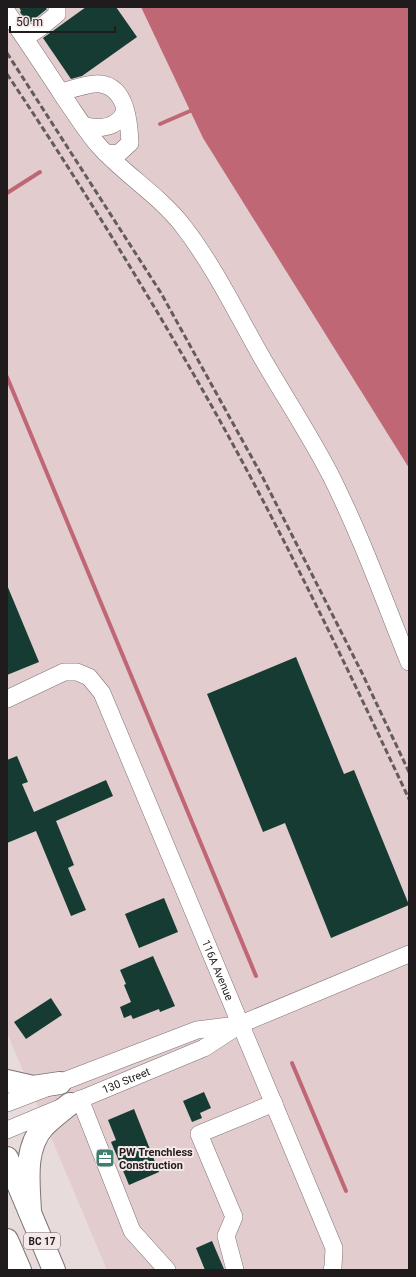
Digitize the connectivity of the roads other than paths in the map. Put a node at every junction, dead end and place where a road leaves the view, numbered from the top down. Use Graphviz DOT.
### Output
graph roads {
  1 [pos="57,7"];
  2 [pos="7,12"];
  3 [pos="24,38"];
  4 [pos="61,92"];
  5 [pos="125,110"];
  6 [pos="83,125"];
  7 [pos="106,153"];
  8 [pos="409,662"];
  9 [pos="7,699"];
  10 [pos="409,954"];
  11 [pos="241,1024"];
  12 [pos="7,1081"];
  13 [pos="60,1083"];
  14 [pos="75,1101"];
  15 [pos="274,1103"];
  16 [pos="7,1104"];
  17 [pos="7,1130"];
  18 [pos="7,1158"];
  19 [pos="30,1212"];
  20 [pos="7,1240"];
  21 [pos="333,1268"];
  22 [pos="20,1270"];
  23 [pos="54,1270"];
  24 [pos="167,1270"];
  25 [pos="235,1270"];
  1 -- 3 [label="street"];
  2 -- 3 [label="street"];
  3 -- 4 [label="street"];
  4 -- 5 [label="street"];
  4 -- 6 [label="street"];
  5 -- 6 [label="street"];
  5 -- 7 [label="street"];
  6 -- 7 [label="street"];
  7 -- 8 [label="street"];
  9 -- 11 [label="street, 116A Avenue"];
  10 -- 11 [label="street, 130 Street"];
  11 -- 13 [label="street, 130 Street"];
  11 -- 14 [label="street, 130 Street"];
  11 -- 15 [label="street, 116A Avenue"];
  12 -- 13 [label="highway"];
  13 -- 16 [label="street, 130 Street"];
  14 -- 17 [label="street, 130 Street"];
  14 -- 19 [label="highway"];
  14 -- 24 [label="street"];
  15 -- 21 [label="street, 116A Avenue"];
  15 -- 25 [label="street"];
  18 -- 19 [label="highway, BC 17"];
  19 -- 23 [label="highway, BC 17"];
  20 -- 22 [label="highway, BC 17"];
}
